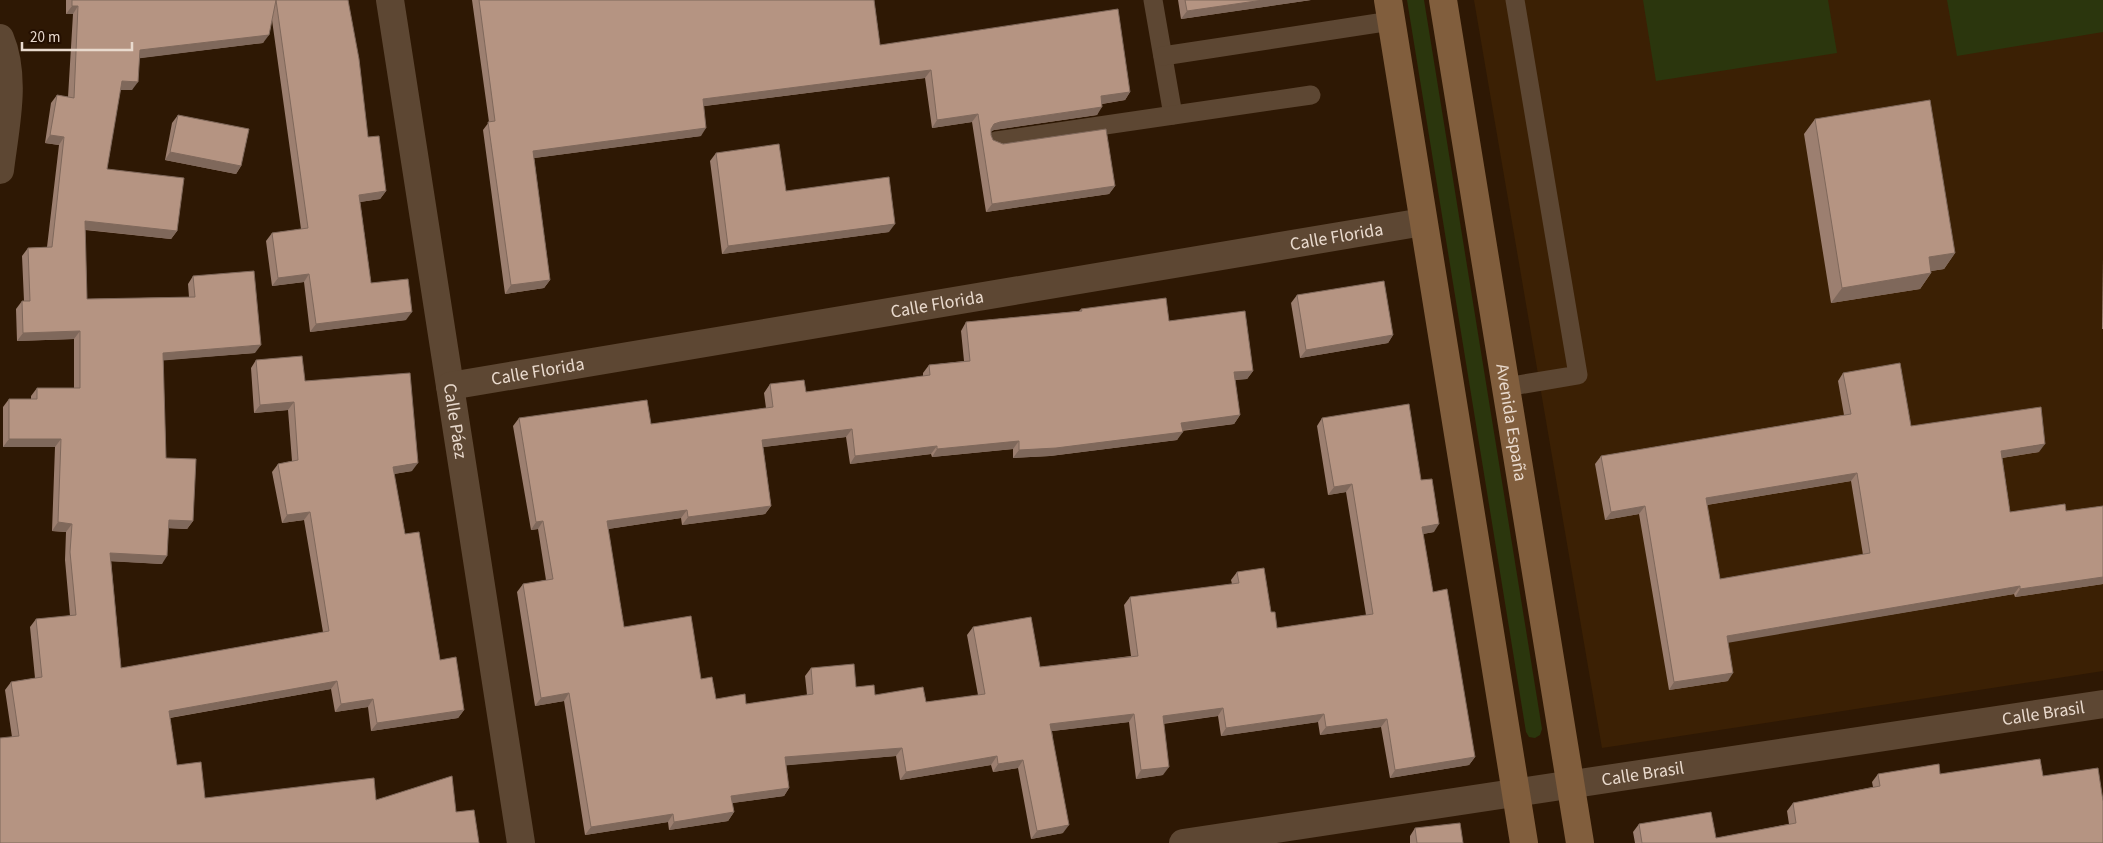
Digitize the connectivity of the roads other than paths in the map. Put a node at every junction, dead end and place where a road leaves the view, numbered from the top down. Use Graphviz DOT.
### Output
graph roads {
  1 [pos="390,0"];
  2 [pos="1153,0"];
  3 [pos="1443,0"];
  4 [pos="1514,0"];
  5 [pos="1389,10"];
  6 [pos="0,38"];
  7 [pos="1163,56"];
  8 [pos="1311,95"];
  9 [pos="1173,115"];
  10 [pos="996,141"];
  11 [pos="0,170"];
  12 [pos="1424,222"];
  13 [pos="450,386"];
  14 [pos="1506,386"];
  15 [pos="2103,704"];
  16 [pos="1570,784"];
  17 [pos="1516,791"];
  18 [pos="521,843"];
  19 [pos="1183,843"];
  20 [pos="1524,843"];
  21 [pos="1580,843"];
  1 -- 13 [label="street, Calle Páez"];
  2 -- 7 [label="lane"];
  3 -- 14 [label="main road, Avenida España"];
  4 -- 14 [label="lane"];
  5 -- 7 [label="lane"];
  5 -- 12 [label="main road"];
  6 -- 11 [label="street"];
  7 -- 9 [label="lane"];
  8 -- 9 [label="lane"];
  9 -- 10 [label="lane"];
  12 -- 13 [label="street, Calle Florida"];
  12 -- 17 [label="main road"];
  13 -- 18 [label="street, Calle Páez"];
  14 -- 16 [label="main road, Avenida España"];
  15 -- 16 [label="street, Calle Brasil"];
  16 -- 17 [label="street, Calle Brasil"];
  16 -- 21 [label="main road, Avenida España"];
  17 -- 19 [label="street, Calle Brasil"];
  17 -- 20 [label="main road"];
}
